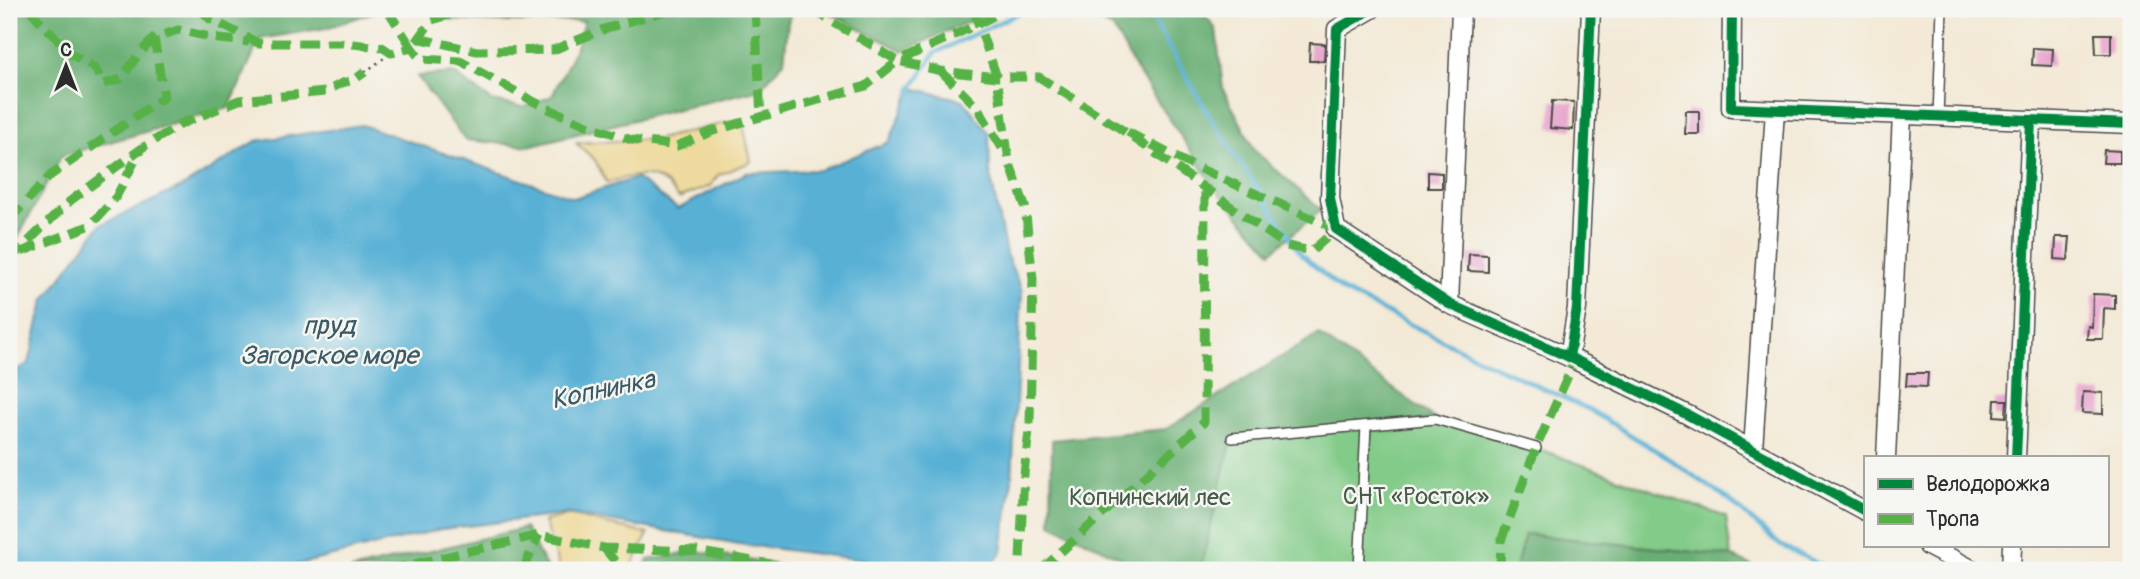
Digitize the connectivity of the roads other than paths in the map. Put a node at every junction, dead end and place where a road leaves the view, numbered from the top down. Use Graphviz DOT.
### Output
graph roads {
  1 [pos="1371,9"];
  2 [pos="1461,9"];
  3 [pos="1591,9"];
  4 [pos="1732,9"];
  5 [pos="1942,9"];
  6 [pos="1774,110"];
  7 [pos="1902,115"];
  8 [pos="1938,116"];
  9 [pos="2031,120"];
  10 [pos="2131,124"];
  11 [pos="1449,304"];
  12 [pos="1569,357"];
  13 [pos="1366,426"];
  14 [pos="1232,438"];
  15 [pos="1536,448"];
  16 [pos="1753,450"];
  17 [pos="1886,456"];
  18 [pos="2016,456"];
  19 [pos="1864,511"];
  20 [pos="1932,548"];
  21 [pos="2012,548"];
  22 [pos="1359,570"];
  23 [pos="1973,570"];
  24 [pos="2011,570"];
  1 -- 11 [label="street"];
  2 -- 11 [label="street"];
  3 -- 12 [label="street"];
  4 -- 6 [label="street"];
  5 -- 8 [label="lane"];
  6 -- 7 [label="street"];
  6 -- 16 [label="street"];
  7 -- 8 [label="street"];
  7 -- 17 [label="street"];
  8 -- 9 [label="street"];
  9 -- 10 [label="street"];
  9 -- 18 [label="street"];
  11 -- 12 [label="street"];
  12 -- 16 [label="street"];
  13 -- 14 [label="lane"];
  13 -- 15 [label="lane"];
  13 -- 22 [label="lane"];
  16 -- 19 [label="street"];
  20 -- 23 [label="street"];
  21 -- 24 [label="street"];
}
